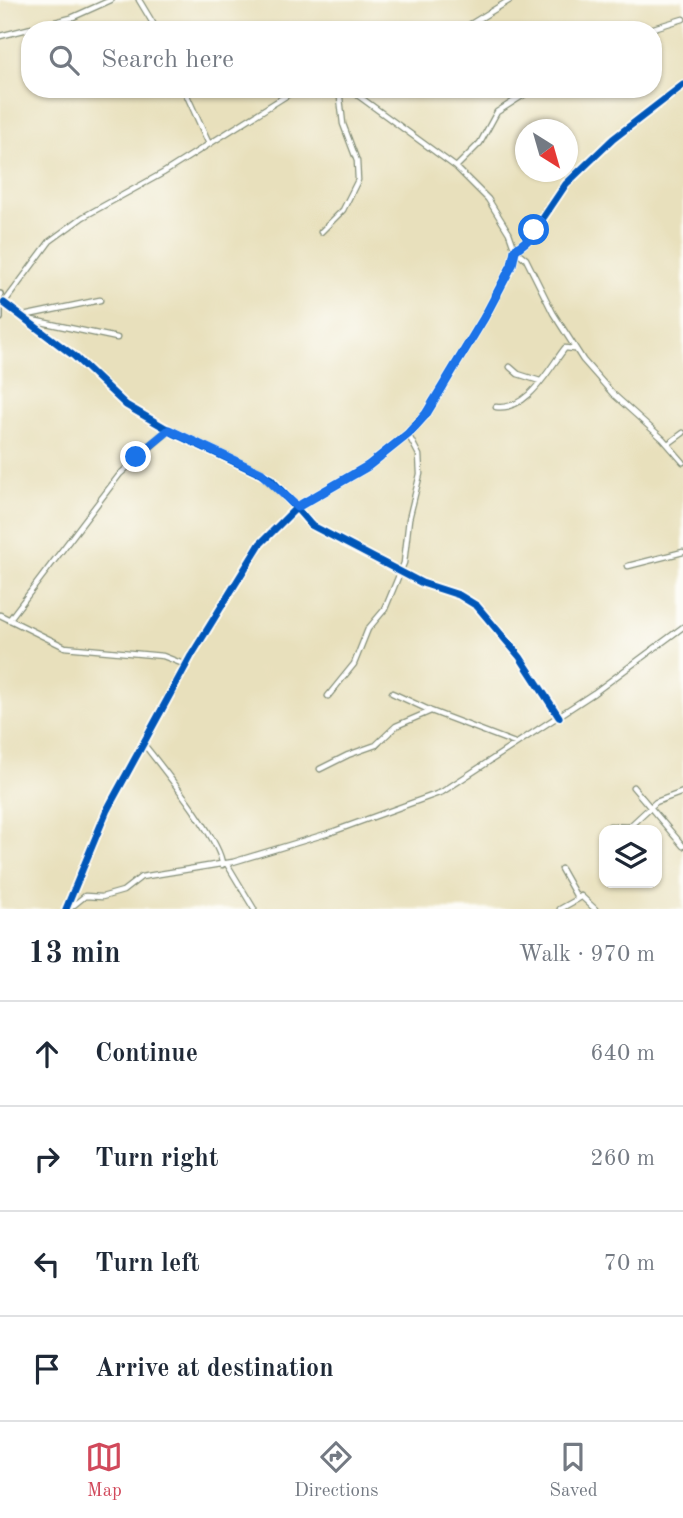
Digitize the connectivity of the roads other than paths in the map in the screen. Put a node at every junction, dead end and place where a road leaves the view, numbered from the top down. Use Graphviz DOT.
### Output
graph roads {
  1 [pos="111,0"];
  2 [pos="139,0"];
  3 [pos="509,0"];
  4 [pos="683,19"];
  5 [pos="59,21"];
  6 [pos="152,21"];
  7 [pos="475,21"];
  8 [pos="662,25"];
  9 [pos="21,31"];
  10 [pos="0,36"];
  11 [pos="683,85"];
  12 [pos="188,98"];
  13 [pos="283,98"];
  14 [pos="340,98"];
  15 [pos="362,98"];
  16 [pos="519,98"];
  17 [pos="209,144"];
  18 [pos="456,166"];
  19 [pos="321,232"];
  20 [pos="515,250"];
  21 [pos="0,294"];
  22 [pos="100,300"];
  23 [pos="2,304"];
  24 [pos="0,318"];
  25 [pos="25,318"];
  26 [pos="117,338"];
  27 [pos="575,349"];
  28 [pos="510,367"];
  29 [pos="540,381"];
  30 [pos="496,407"];
  31 [pos="169,430"];
  32 [pos="683,433"];
  33 [pos="408,434"];
  34 [pos="668,444"];
  35 [pos="683,462"];
  36 [pos="297,507"];
  37 [pos="683,552"];
  38 [pos="628,566"];
  39 [pos="401,571"];
  40 [pos="0,614"];
  41 [pos="9,620"];
  42 [pos="683,627"];
  43 [pos="187,665"];
  44 [pos="392,693"];
  45 [pos="328,696"];
  46 [pos="431,711"];
  47 [pos="559,717"];
  48 [pos="144,743"];
  49 [pos="516,744"];
  50 [pos="320,769"];
  51 [pos="633,787"];
  52 [pos="683,792"];
  53 [pos="652,810"];
  54 [pos="632,825"];
  55 [pos="683,846"];
  56 [pos="222,857"];
  57 [pos="227,864"];
  58 [pos="561,869"];
  59 [pos="578,899"];
  60 [pos="68,909"];
  61 [pos="254,909"];
  62 [pos="560,909"];
  63 [pos="595,909"];
  1 -- 5 [label="street"];
  2 -- 6 [label="street"];
  3 -- 7 [label="street"];
  4 -- 8 [label="street"];
  9 -- 10 [label="street"];
  11 -- 20 [label="street"];
  12 -- 17 [label="street"];
  13 -- 17 [label="street"];
  14 -- 19 [label="street"];
  15 -- 18 [label="street"];
  16 -- 18 [label="street"];
  17 -- 23 [label="street"];
  18 -- 20 [label="street"];
  20 -- 27 [label="street"];
  20 -- 33 [label="street"];
  21 -- 23 [label="street"];
  22 -- 25 [label="street"];
  23 -- 24 [label="street"];
  23 -- 25 [label="street"];
  25 -- 26 [label="street"];
  25 -- 31 [label="street"];
  27 -- 29 [label="street"];
  27 -- 34 [label="street"];
  28 -- 29 [label="street"];
  29 -- 30 [label="street"];
  31 -- 36 [label="street"];
  31 -- 41 [label="street"];
  32 -- 34 [label="street"];
  33 -- 36 [label="street"];
  33 -- 39 [label="street"];
  34 -- 35 [label="street"];
  36 -- 39 [label="street"];
  36 -- 43 [label="street"];
  37 -- 38 [label="street"];
  39 -- 45 [label="street"];
  39 -- 47 [label="street"];
  40 -- 41 [label="street"];
  41 -- 43 [label="street"];
  42 -- 47 [label="street"];
  43 -- 48 [label="street"];
  44 -- 46 [label="street"];
  46 -- 49 [label="street"];
  46 -- 50 [label="street"];
  47 -- 49 [label="street"];
  48 -- 56 [label="street"];
  48 -- 60 [label="street"];
  49 -- 57 [label="street"];
  51 -- 53 [label="street"];
  52 -- 53 [label="street"];
  53 -- 54 [label="street"];
  53 -- 55 [label="street"];
  56 -- 57 [label="street"];
  56 -- 57 [label="street"];
  57 -- 60 [label="street"];
  57 -- 61 [label="street"];
  58 -- 59 [label="street"];
  59 -- 62 [label="street"];
  59 -- 63 [label="street"];
}
